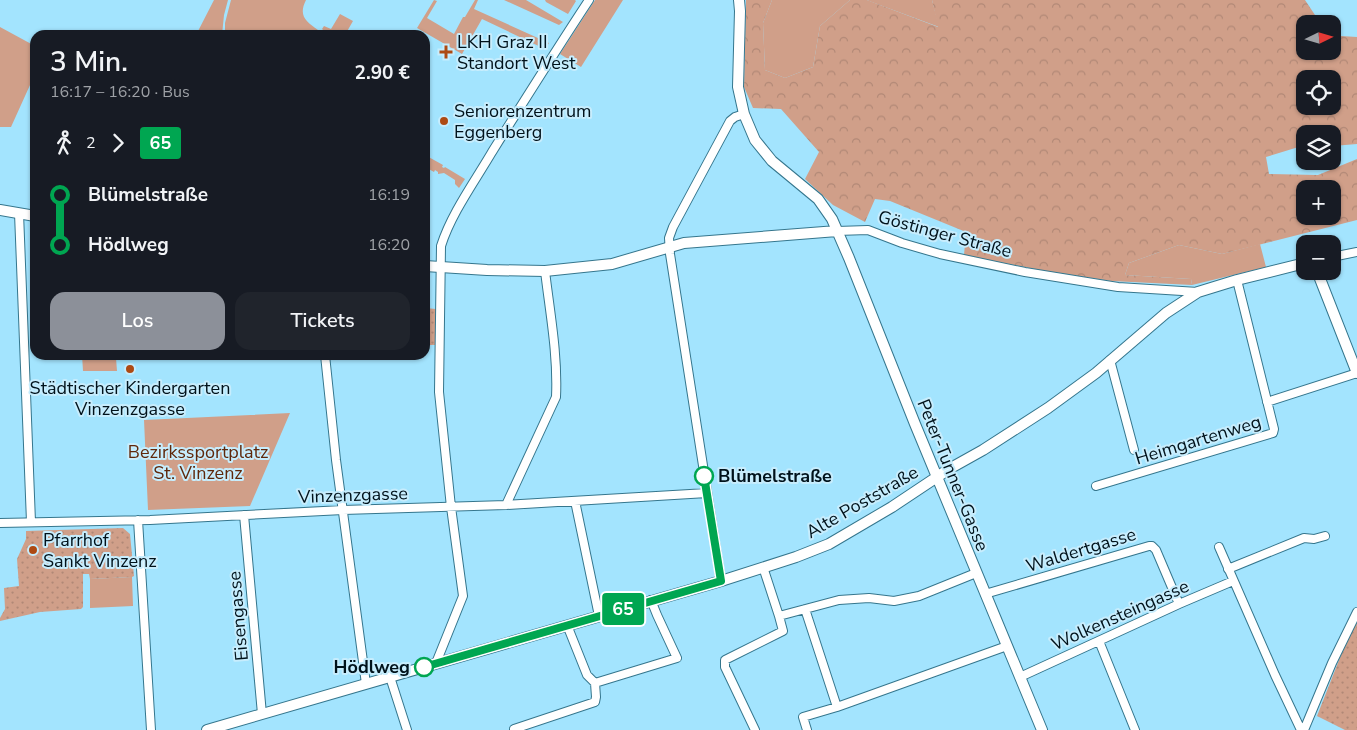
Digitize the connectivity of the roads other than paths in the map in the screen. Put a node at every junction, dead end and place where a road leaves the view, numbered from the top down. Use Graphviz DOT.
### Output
graph roads {
  1 [pos="590,0"];
  2 [pos="739,0"];
  3 [pos="744,114"];
  4 [pos="0,210"];
  5 [pos="19,213"];
  6 [pos="30,215"];
  7 [pos="837,230"];
  8 [pos="669,246"];
  9 [pos="1357,252"];
  10 [pos="1341,255"];
  11 [pos="1296,265"];
  12 [pos="430,267"];
  13 [pos="440,268"];
  14 [pos="545,271"];
  15 [pos="1237,280"];
  16 [pos="1321,280"];
  17 [pos="1198,292"];
  18 [pos="325,360"];
  19 [pos="1110,360"];
  20 [pos="1357,373"];
  21 [pos="1267,402"];
  22 [pos="1134,450"];
  23 [pos="937,477"];
  24 [pos="1096,486"];
  25 [pos="707,493"];
  26 [pos="575,502"];
  27 [pos="506,505"];
  28 [pos="451,507"];
  29 [pos="344,510"];
  30 [pos="244,515"];
  31 [pos="138,520"];
  32 [pos="31,522"];
  33 [pos="0,523"];
  34 [pos="1325,536"];
  35 [pos="1219,547"];
  36 [pos="762,567"];
  37 [pos="1228,569"];
  38 [pos="976,573"];
  39 [pos="721,581"];
  40 [pos="1233,581"];
  41 [pos="985,594"];
  42 [pos="651,600"];
  43 [pos="1180,604"];
  44 [pos="806,609"];
  45 [pos="1357,612"];
  46 [pos="599,616"];
  47 [pos="779,616"];
  48 [pos="567,625"];
  49 [pos="1099,641"];
  50 [pos="1007,646"];
  51 [pos="436,664"];
  52 [pos="390,676"];
  53 [pos="1020,677"];
  54 [pos="595,683"];
  55 [pos="366,684"];
  56 [pos="837,707"];
  57 [pos="262,714"];
  58 [pos="514,729"];
  59 [pos="151,730"];
  60 [pos="207,730"];
  61 [pos="407,730"];
  62 [pos="754,730"];
  63 [pos="807,730"];
  64 [pos="1042,730"];
  65 [pos="1135,730"];
  66 [pos="1303,730"];
  1 -- 13 [label="street"];
  2 -- 3 [label="main road"];
  3 -- 7 [label="main road"];
  3 -- 8 [label="street"];
  4 -- 5 [label="main road"];
  5 -- 6 [label="main road"];
  5 -- 32 [label="street"];
  7 -- 8 [label="main road"];
  7 -- 17 [label="street, Göstinger Straße"];
  7 -- 23 [label="main road, Peter-Tunner-Gasse"];
  8 -- 14 [label="main road"];
  8 -- 25 [label="street"];
  9 -- 10 [label="street"];
  11 -- 15 [label="main road, Göstinger Straße"];
  12 -- 13 [label="main road"];
  13 -- 14 [label="main road"];
  13 -- 28 [label="street"];
  14 -- 27 [label="street"];
  15 -- 17 [label="main road, Göstinger Straße"];
  15 -- 21 [label="street, Heimgartenweg"];
  16 -- 20 [label="main road"];
  17 -- 19 [label="main road, Alte Poststraße"];
  18 -- 29 [label="street"];
  19 -- 22 [label="street, Heimgartenweg"];
  19 -- 23 [label="main road, Alte Poststraße"];
  20 -- 21 [label="street"];
  21 -- 24 [label="street, Heimgartenweg"];
  23 -- 36 [label="main road, Alte Poststraße"];
  23 -- 38 [label="main road, Peter-Tunner-Gasse"];
  25 -- 26 [label="street, Vinzenzgasse"];
  25 -- 39 [label="street"];
  26 -- 27 [label="street, Vinzenzgasse"];
  26 -- 46 [label="street"];
  27 -- 28 [label="street, Vinzenzgasse"];
  28 -- 29 [label="street, Vinzenzgasse"];
  28 -- 51 [label="street"];
  29 -- 30 [label="street, Vinzenzgasse"];
  29 -- 55 [label="street"];
  30 -- 31 [label="street, Vinzenzgasse"];
  30 -- 57 [label="street, Eisengasse"];
  31 -- 32 [label="street, Vinzenzgasse"];
  31 -- 59 [label="street"];
  32 -- 33 [label="street, Vinzenzgasse"];
  34 -- 37 [label="street"];
  35 -- 37 [label="street"];
  36 -- 39 [label="main road, Alte Poststraße"];
  36 -- 47 [label="street"];
  37 -- 40 [label="street"];
  38 -- 41 [label="main road, Peter-Tunner-Gasse"];
  38 -- 44 [label="street"];
  39 -- 42 [label="main road, Alte Poststraße"];
  40 -- 43 [label="street, Wolkensteingasse"];
  40 -- 66 [label="street"];
  41 -- 43 [label="street, Waldertgasse"];
  41 -- 50 [label="main road, Peter-Tunner-Gasse"];
  42 -- 46 [label="main road, Alte Poststraße"];
  42 -- 54 [label="street"];
  43 -- 49 [label="street, Wolkensteingasse"];
  44 -- 47 [label="street"];
  44 -- 56 [label="street"];
  45 -- 66 [label="street"];
  46 -- 48 [label="main road, Alte Poststraße"];
  47 -- 62 [label="street"];
  48 -- 51 [label="main road, Alte Poststraße"];
  48 -- 54 [label="street"];
  49 -- 53 [label="street, Wolkensteingasse"];
  49 -- 65 [label="street"];
  50 -- 53 [label="main road, Peter-Tunner-Gasse"];
  50 -- 56 [label="street"];
  51 -- 52 [label="main road, Alte Poststraße"];
  52 -- 55 [label="main road, Alte Poststraße"];
  52 -- 61 [label="street"];
  53 -- 64 [label="main road, Peter-Tunner-Gasse"];
  54 -- 58 [label="street"];
  55 -- 57 [label="main road, Alte Poststraße"];
  56 -- 63 [label="street"];
  57 -- 60 [label="main road, Alte Poststraße"];
}
